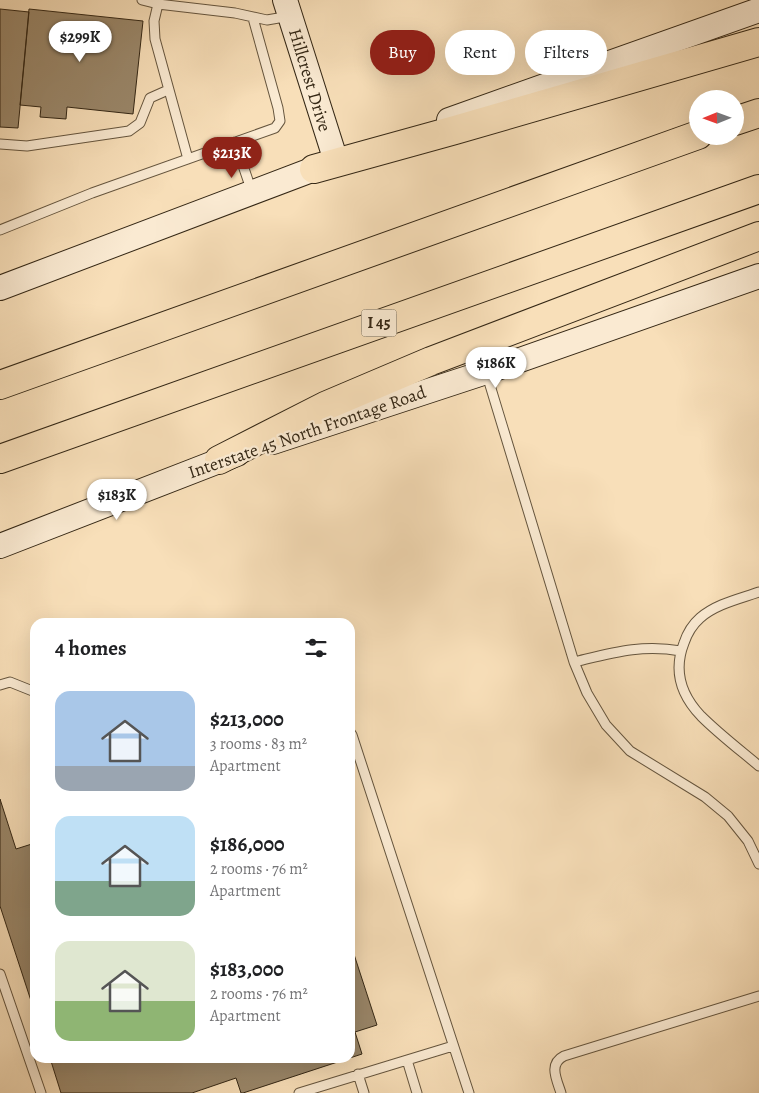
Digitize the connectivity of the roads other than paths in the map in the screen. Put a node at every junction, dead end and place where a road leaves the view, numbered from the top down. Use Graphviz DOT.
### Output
graph roads {
  1 [pos="142,0"];
  2 [pos="158,4"];
  3 [pos="288,8"];
  4 [pos="759,10"];
  5 [pos="254,18"];
  6 [pos="759,42"];
  7 [pos="168,90"];
  8 [pos="759,113"];
  9 [pos="744,118"];
  10 [pos="689,138"];
  11 [pos="235,142"];
  12 [pos="0,144"];
  13 [pos="188,159"];
  14 [pos="325,165"];
  15 [pos="759,189"];
  16 [pos="252,193"];
  17 [pos="0,230"];
  18 [pos="759,236"];
  19 [pos="759,276"];
  20 [pos="0,288"];
  21 [pos="486,372"];
  22 [pos="0,385"];
  23 [pos="0,459"];
  24 [pos="219,460"];
  25 [pos="0,546"];
  26 [pos="759,592"];
  27 [pos="681,651"];
  28 [pos="574,662"];
  29 [pos="0,685"];
  30 [pos="30,690"];
  31 [pos="355,742"];
  32 [pos="759,766"];
  33 [pos="759,864"];
  34 [pos="0,974"];
  35 [pos="759,996"];
  36 [pos="453,1046"];
  37 [pos="406,1060"];
  38 [pos="30,1061"];
  39 [pos="31,1063"];
  40 [pos="358,1074"];
  41 [pos="317,1090"];
  42 [pos="41,1093"];
  43 [pos="299,1093"];
  44 [pos="364,1093"];
  45 [pos="417,1093"];
  46 [pos="468,1093"];
  47 [pos="561,1093"];
  1 -- 2 [label="lane"];
  2 -- 5 [label="lane"];
  2 -- 7 [label="lane"];
  3 -- 5 [label="lane"];
  3 -- 14 [label="main road, Hillcrest Drive"];
  4 -- 14 [label="main road"];
  5 -- 11 [label="lane"];
  6 -- 14 [label="highway"];
  7 -- 12 [label="lane"];
  7 -- 13 [label="lane"];
  8 -- 9 [label="highway"];
  10 -- 22 [label="highway"];
  11 -- 13 [label="lane"];
  11 -- 16 [label="lane"];
  13 -- 17 [label="lane"];
  14 -- 16 [label="main road"];
  15 -- 23 [label="highway, I 45"];
  16 -- 20 [label="main road"];
  18 -- 24 [label="highway"];
  19 -- 21 [label="main road, Interstate 45 North Frontage Road"];
  21 -- 24 [label="main road, Interstate 45 North Frontage Road"];
  21 -- 28 [label="lane"];
  24 -- 25 [label="main road, Interstate 45 North Frontage Road"];
  26 -- 27 [label="lane"];
  27 -- 28 [label="lane"];
  27 -- 32 [label="lane"];
  28 -- 33 [label="lane"];
  29 -- 30 [label="lane"];
  31 -- 36 [label="lane"];
  34 -- 38 [label="lane"];
  35 -- 47 [label="lane"];
  36 -- 37 [label="lane"];
  36 -- 46 [label="lane"];
  37 -- 40 [label="lane"];
  37 -- 45 [label="lane"];
  39 -- 42 [label="lane"];
  40 -- 41 [label="lane"];
  40 -- 44 [label="lane"];
  41 -- 43 [label="lane"];
}
